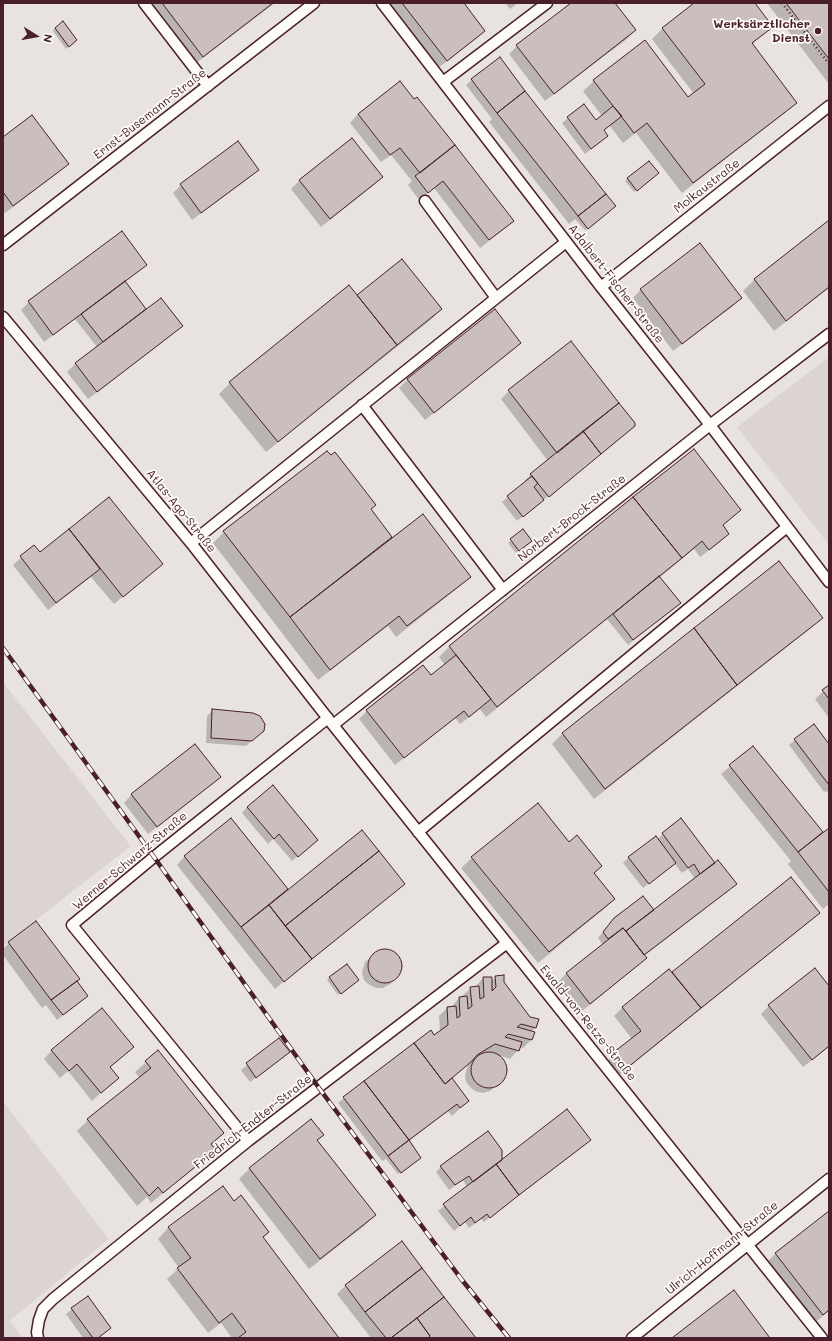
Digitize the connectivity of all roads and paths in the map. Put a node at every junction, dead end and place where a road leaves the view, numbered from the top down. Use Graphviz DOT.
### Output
graph roads {
  1 [pos="144,3"];
  2 [pos="314,3"];
  3 [pos="382,3"];
  4 [pos="547,3"];
  5 [pos="782,3"];
  6 [pos="829,64"];
  7 [pos="443,82"];
  8 [pos="208,86"];
  9 [pos="829,106"];
  10 [pos="425,200"];
  11 [pos="566,242"];
  12 [pos="3,245"];
  13 [pos="601,287"];
  14 [pos="496,298"];
  15 [pos="3,317"];
  16 [pos="829,334"];
  17 [pos="362,405"];
  18 [pos="710,425"];
  19 [pos="787,527"];
  20 [pos="191,543"];
  21 [pos="829,582"];
  22 [pos="503,590"];
  23 [pos="330,721"];
  24 [pos="418,832"];
  25 [pos="507,943"];
  26 [pos="248,1141"];
  27 [pos="829,1179"];
  28 [pos="747,1244"];
  29 [pos="38,1338"];
  30 [pos="632,1338"];
  31 [pos="822,1338"];
  1 -- 8 [label="lane"];
  2 -- 8 [label="lane, Ernst-Busemann-Straße"];
  3 -- 7 [label="lane, Adalbert-Fischer-Straße"];
  4 -- 7 [label="lane"];
  5 -- 6 [label="path"];
  7 -- 11 [label="lane, Adalbert-Fischer-Straße"];
  8 -- 12 [label="lane, Ernst-Busemann-Straße"];
  9 -- 13 [label="lane, Molkaustraße"];
  10 -- 14 [label="lane"];
  11 -- 13 [label="lane, Adalbert-Fischer-Straße"];
  11 -- 14 [label="lane"];
  13 -- 18 [label="lane, Adalbert-Fischer-Straße"];
  14 -- 17 [label="lane"];
  15 -- 20 [label="lane, Atlas-Ago-Straße"];
  16 -- 18 [label="lane, Norbert-Brock-Straße"];
  17 -- 20 [label="lane"];
  17 -- 22 [label="lane"];
  18 -- 19 [label="lane, Adalbert-Fischer-Straße"];
  18 -- 22 [label="lane, Norbert-Brock-Straße"];
  19 -- 21 [label="lane, Adalbert-Fischer-Straße"];
  19 -- 24 [label="lane"];
  20 -- 23 [label="lane, Atlas-Ago-Straße"];
  22 -- 23 [label="lane, Norbert-Brock-Straße"];
  23 -- 24 [label="lane, Ewald-von-Retze-Straße"];
  23 -- 26 [label="lane, Werner-Schwarz-Straße"];
  24 -- 25 [label="lane, Ewald-von-Retze-Straße"];
  25 -- 26 [label="lane, Friedrich-Endter-Straße"];
  25 -- 28 [label="lane, Ewald-von-Retze-Straße"];
  26 -- 29 [label="lane, Friedrich-Endter-Straße"];
  27 -- 28 [label="lane, Ulrich-Hoffmann-Straße"];
  28 -- 30 [label="lane, Ulrich-Hoffmann-Straße"];
  28 -- 31 [label="lane, Ewald-von-Retze-Straße"];
}
